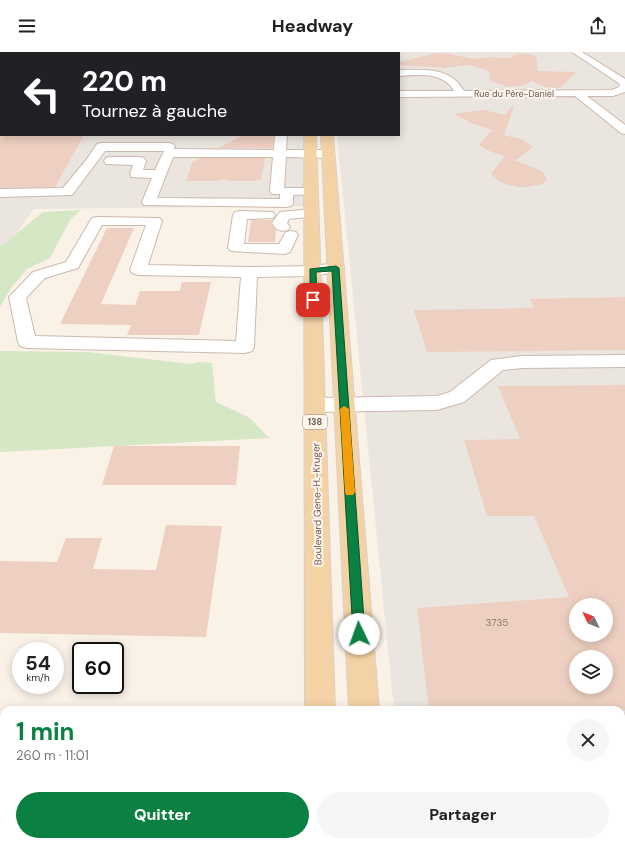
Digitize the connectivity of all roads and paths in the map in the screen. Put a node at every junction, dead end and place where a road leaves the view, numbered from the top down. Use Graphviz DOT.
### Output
graph roads {
  1 [pos="576,52"];
  2 [pos="400,73"];
  3 [pos="625,84"];
  4 [pos="577,93"];
  5 [pos="400,94"];
  6 [pos="461,94"];
  7 [pos="625,131"];
  8 [pos="281,136"];
  9 [pos="319,145"];
  10 [pos="172,147"];
  11 [pos="279,154"];
  12 [pos="92,161"];
  13 [pos="160,174"];
  14 [pos="282,191"];
  15 [pos="312,191"];
  16 [pos="0,193"];
  17 [pos="312,213"];
  18 [pos="285,215"];
  19 [pos="291,235"];
  20 [pos="312,239"];
  21 [pos="336,268"];
  22 [pos="313,271"];
  23 [pos="249,272"];
  24 [pos="625,361"];
  25 [pos="315,405"];
  26 [pos="344,405"];
  27 [pos="320,706"];
  28 [pos="364,706"];
  1 -- 3 [label="street"];
  2 -- 6 [label="street"];
  3 -- 4 [label="street, Rue du Père-Daniel"];
  4 -- 6 [label="street, Rue du Père-Daniel"];
  4 -- 7 [label="street"];
  5 -- 6 [label="street, Rue du Père-Daniel"];
  8 -- 11 [label="street"];
  9 -- 11 [label="street"];
  9 -- 15 [label="main road, Boulevard Gene-H.-Kruger / 138"];
  9 -- 21 [label="main road"];
  10 -- 11 [label="street"];
  10 -- 12 [label="street"];
  10 -- 13 [label="street"];
  11 -- 14 [label="street"];
  12 -- 13 [label="street"];
  12 -- 16 [label="street"];
  13 -- 14 [label="street"];
  14 -- 15 [label="street"];
  15 -- 17 [label="main road, Boulevard Gene-H.-Kruger / 138"];
  17 -- 18 [label="street"];
  17 -- 20 [label="main road, Boulevard Gene-H.-Kruger / 138"];
  18 -- 19 [label="street"];
  18 -- 19 [label="street"];
  19 -- 20 [label="street"];
  20 -- 22 [label="main road, Boulevard Gene-H.-Kruger / 138"];
  21 -- 22 [label="street"];
  21 -- 26 [label="main road"];
  22 -- 23 [label="street"];
  22 -- 25 [label="main road, Boulevard Gene-H.-Kruger / 138"];
  23 -- 23 [label="street"];
  24 -- 26 [label="street"];
  25 -- 26 [label="street"];
  25 -- 27 [label="main road, Boulevard Gene-H.-Kruger / 138"];
  26 -- 28 [label="main road"];
}
